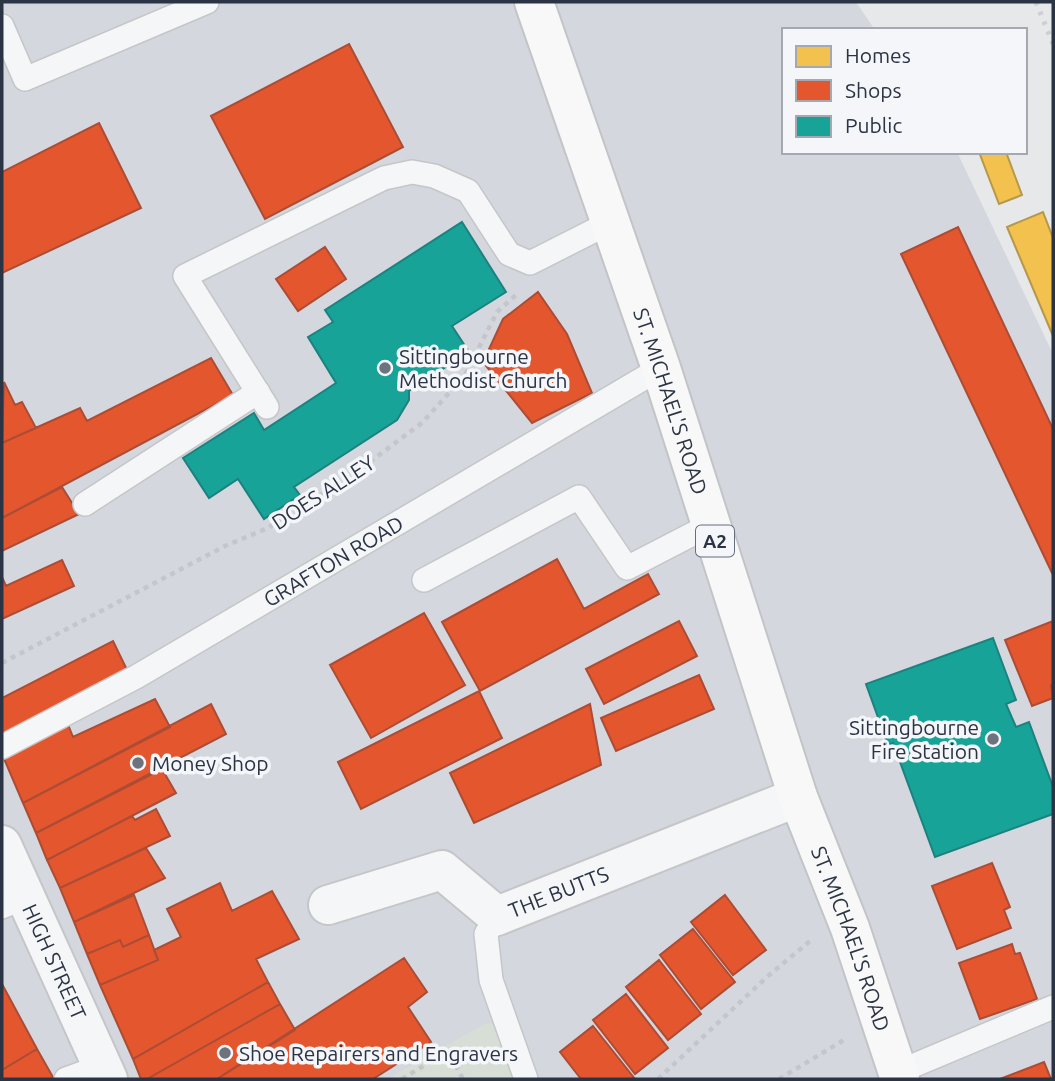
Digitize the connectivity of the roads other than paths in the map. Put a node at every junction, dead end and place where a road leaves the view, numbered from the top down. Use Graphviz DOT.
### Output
graph roads {
  1 [pos="207,2"];
  2 [pos="534,2"];
  3 [pos="2,26"];
  4 [pos="609,223"];
  5 [pos="660,368"];
  6 [pos="85,504"];
  7 [pos="710,526"];
  8 [pos="424,580"];
  9 [pos="2,747"];
  10 [pos="798,797"];
  11 [pos="2,845"];
  12 [pos="14,902"];
  13 [pos="328,905"];
  14 [pos="497,916"];
  15 [pos="1053,1007"];
  16 [pos="105,1072"];
  17 [pos="899,1076"];
  18 [pos="66,1079"];
  19 [pos="526,1079"];
  1 -- 3 [label="lane"];
  2 -- 4 [label="main road, ST. MICHAEL'S ROAD / A2"];
  4 -- 5 [label="main road, ST. MICHAEL'S ROAD / A2"];
  4 -- 6 [label="lane"];
  5 -- 7 [label="main road, ST. MICHAEL'S ROAD / A2"];
  5 -- 9 [label="lane, GRAFTON ROAD"];
  7 -- 8 [label="lane"];
  7 -- 10 [label="main road, ST. MICHAEL'S ROAD / A2"];
  10 -- 14 [label="street, THE BUTTS"];
  10 -- 17 [label="main road, ST. MICHAEL'S ROAD / A2"];
  11 -- 12 [label="street, HIGH STREET"];
  12 -- 16 [label="street, HIGH STREET"];
  13 -- 14 [label="street, THE BUTTS"];
  14 -- 19 [label="lane"];
  15 -- 17 [label="lane"];
  16 -- 18 [label="lane"];
}
